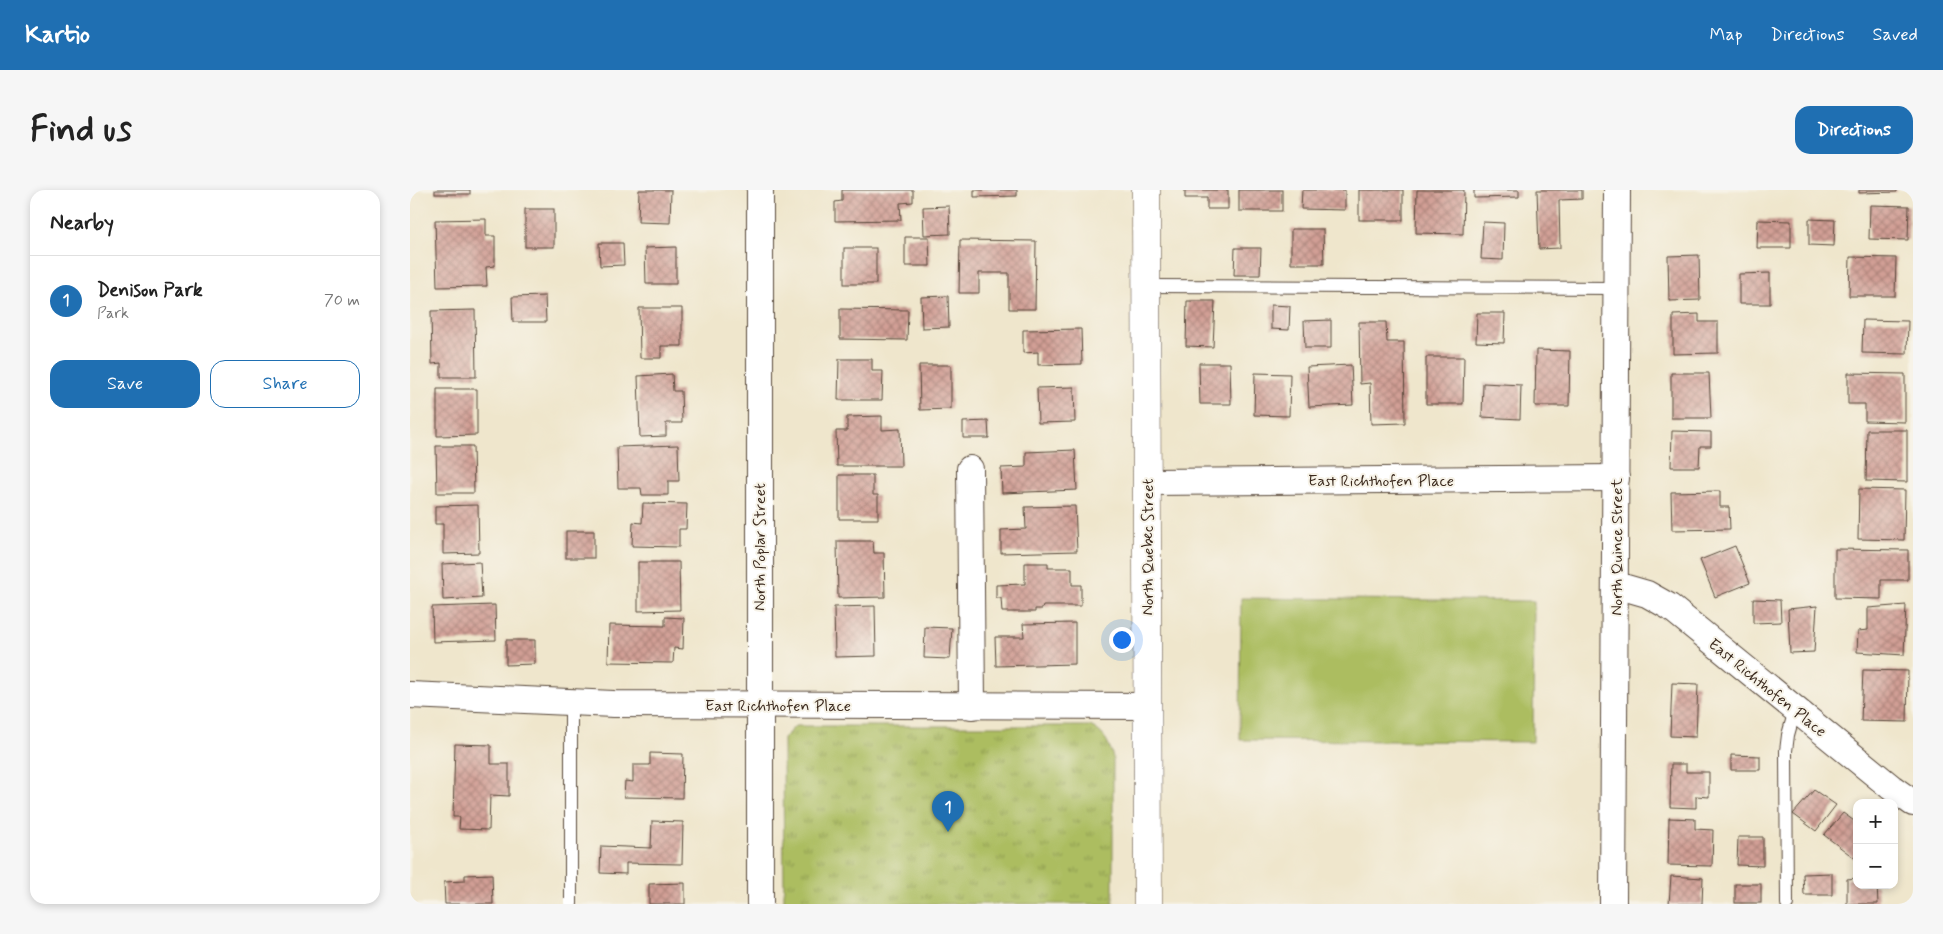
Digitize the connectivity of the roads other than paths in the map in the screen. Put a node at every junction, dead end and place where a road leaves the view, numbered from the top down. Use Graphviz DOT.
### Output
graph roads {
  1 [pos="760,190"];
  2 [pos="1146,190"];
  3 [pos="1617,190"];
  4 [pos="1146,286"];
  5 [pos="1618,288"];
  6 [pos="970,469"];
  7 [pos="1616,478"];
  8 [pos="1147,482"];
  9 [pos="1616,585"];
  10 [pos="410,695"];
  11 [pos="571,704"];
  12 [pos="759,705"];
  13 [pos="972,706"];
  14 [pos="1147,706"];
  15 [pos="1795,710"];
  16 [pos="1913,803"];
  17 [pos="571,904"];
  18 [pos="760,904"];
  19 [pos="1148,904"];
  20 [pos="1613,904"];
  21 [pos="1787,904"];
  1 -- 12 [label="street, North Poplar Street"];
  2 -- 4 [label="main road, North Quebec Street"];
  3 -- 5 [label="street, North Quince Street"];
  4 -- 5 [label="lane"];
  4 -- 8 [label="main road, North Quebec Street"];
  5 -- 7 [label="street, North Quince Street"];
  6 -- 13 [label="street"];
  7 -- 8 [label="street, East Richthofen Place"];
  7 -- 9 [label="street, North Quince Street"];
  8 -- 14 [label="main road, North Quebec Street"];
  9 -- 15 [label="street, East Richthofen Place"];
  9 -- 20 [label="street, North Quince Street"];
  10 -- 11 [label="street, East Richthofen Place"];
  11 -- 12 [label="street, East Richthofen Place"];
  11 -- 17 [label="lane"];
  12 -- 13 [label="street, East Richthofen Place"];
  12 -- 18 [label="street, North Poplar Street"];
  13 -- 14 [label="street, East Richthofen Place"];
  14 -- 19 [label="main road, North Quebec Street"];
  15 -- 16 [label="street, East Richthofen Place"];
  15 -- 21 [label="lane"];
}
